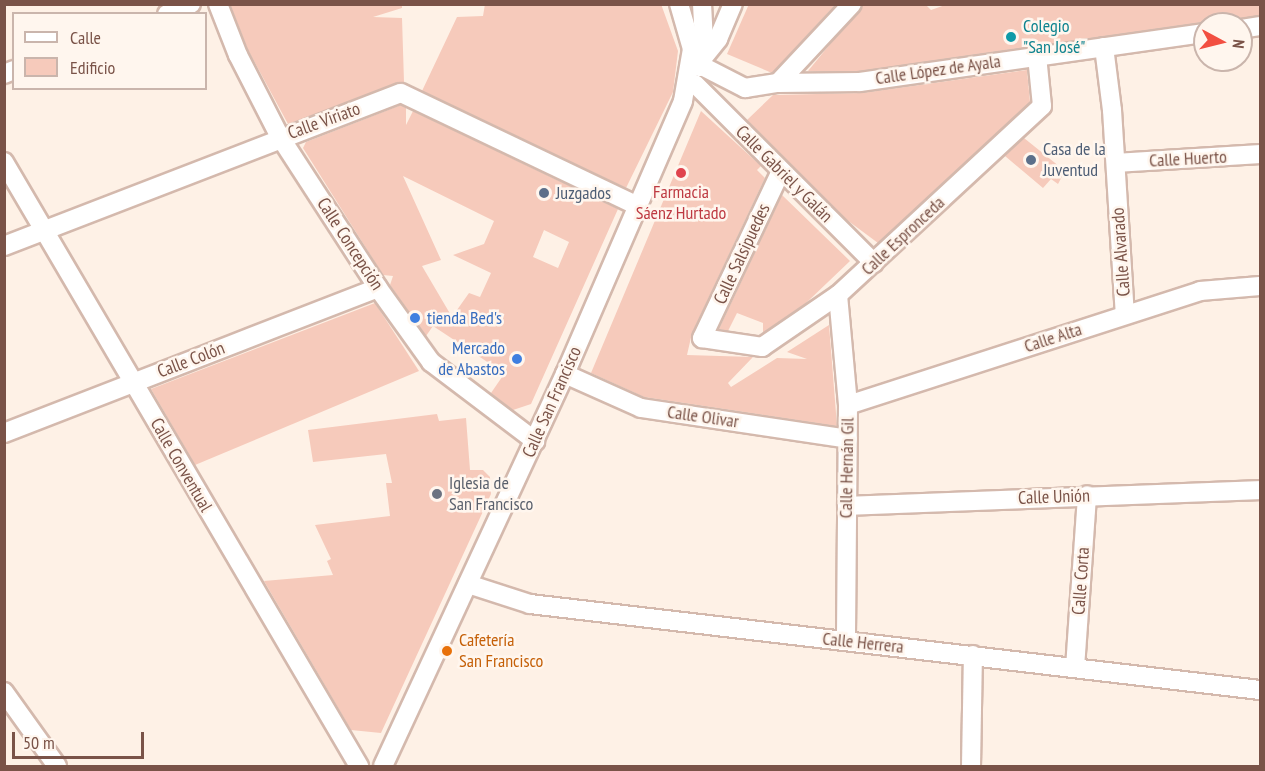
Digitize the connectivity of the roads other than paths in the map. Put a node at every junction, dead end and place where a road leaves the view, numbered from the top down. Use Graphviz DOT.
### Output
graph roads {
  1 [pos="191,4"];
  2 [pos="218,4"];
  3 [pos="679,4"];
  4 [pos="702,4"];
  5 [pos="733,4"];
  6 [pos="852,4"];
  7 [pos="171,12"];
  8 [pos="1193,35"];
  9 [pos="1104,47"];
  10 [pos="1037,56"];
  11 [pos="701,62"];
  12 [pos="778,82"];
  13 [pos="694,84"];
  14 [pos="745,88"];
  15 [pos="683,100"];
  16 [pos="720,110"];
  17 [pos="280,137"];
  18 [pos="1260,154"];
  19 [pos="4,162"];
  20 [pos="1116,163"];
  21 [pos="781,171"];
  22 [pos="638,206"];
  23 [pos="43,230"];
  24 [pos="4,246"];
  25 [pos="874,263"];
  26 [pos="1260,286"];
  27 [pos="378,288"];
  28 [pos="838,295"];
  29 [pos="1125,314"];
  30 [pos="702,338"];
  31 [pos="565,374"];
  32 [pos="133,383"];
  33 [pos="848,405"];
  34 [pos="4,433"];
  35 [pos="848,439"];
  36 [pos="535,441"];
  37 [pos="1260,490"];
  38 [pos="1087,495"];
  39 [pos="847,506"];
  40 [pos="468,584"];
  41 [pos="846,641"];
  42 [pos="973,655"];
  43 [pos="1075,668"];
  44 [pos="1260,690"];
  45 [pos="4,692"];
  46 [pos="57,766"];
  47 [pos="359,766"];
  48 [pos="383,766"];
  49 [pos="971,766"];
  1 -- 7 [label="street"];
  2 -- 17 [label="street, Calle Concepción"];
  3 -- 15 [label="street"];
  4 -- 11 [label="street"];
  5 -- 11 [label="street"];
  6 -- 12 [label="street"];
  8 -- 9 [label="street, Calle López de Ayala"];
  9 -- 10 [label="street, Calle López de Ayala"];
  9 -- 20 [label="street, Calle Alvarado"];
  10 -- 12 [label="street, Calle López de Ayala"];
  10 -- 25 [label="street, Calle Espronceda"];
  11 -- 13 [label="street"];
  11 -- 14 [label="street"];
  12 -- 14 [label="street, Calle López de Ayala"];
  13 -- 15 [label="street"];
  13 -- 16 [label="street, Calle Gabriel y Galán"];
  14 -- 16 [label="street"];
  15 -- 22 [label="street, Calle San Francisco"];
  16 -- 21 [label="street, Calle Gabriel y Galán"];
  17 -- 22 [label="street, Calle Viriato"];
  17 -- 23 [label="street, Calle Viriato"];
  17 -- 27 [label="street, Calle Concepción"];
  18 -- 20 [label="street, Calle Huerto"];
  19 -- 23 [label="street, Calle Conventual"];
  20 -- 29 [label="street, Calle Alvarado"];
  21 -- 25 [label="street, Calle Gabriel y Galán"];
  21 -- 30 [label="street, Calle Salsipuedes"];
  22 -- 31 [label="street, Calle San Francisco"];
  23 -- 24 [label="street, Calle Viriato"];
  23 -- 32 [label="street, Calle Conventual"];
  25 -- 28 [label="street, Calle Espronceda"];
  26 -- 29 [label="street, Calle Alta"];
  27 -- 32 [label="street, Calle Colón"];
  27 -- 36 [label="street, Calle Concepción"];
  28 -- 30 [label="street, Calle Espronceda"];
  28 -- 33 [label="street, Calle Hernán Gil"];
  29 -- 33 [label="street, Calle Alta"];
  31 -- 35 [label="street, Calle Olivar"];
  31 -- 36 [label="street, Calle San Francisco"];
  32 -- 34 [label="street, Calle Colón"];
  32 -- 47 [label="street, Calle Conventual"];
  33 -- 35 [label="street, Calle Hernán Gil"];
  35 -- 39 [label="street, Calle Hernán Gil"];
  36 -- 40 [label="street, Calle San Francisco"];
  37 -- 38 [label="street, Calle Unión"];
  38 -- 39 [label="street, Calle Unión"];
  38 -- 43 [label="street, Calle Corta"];
  39 -- 41 [label="street, Calle Hernán Gil"];
  40 -- 41 [label="street, Calle Herrera"];
  40 -- 48 [label="street, Calle San Francisco"];
  41 -- 42 [label="street, Calle Herrera"];
  42 -- 43 [label="street, Calle Herrera"];
  42 -- 49 [label="street"];
  43 -- 44 [label="street, Calle Herrera"];
  45 -- 46 [label="street"];
}
